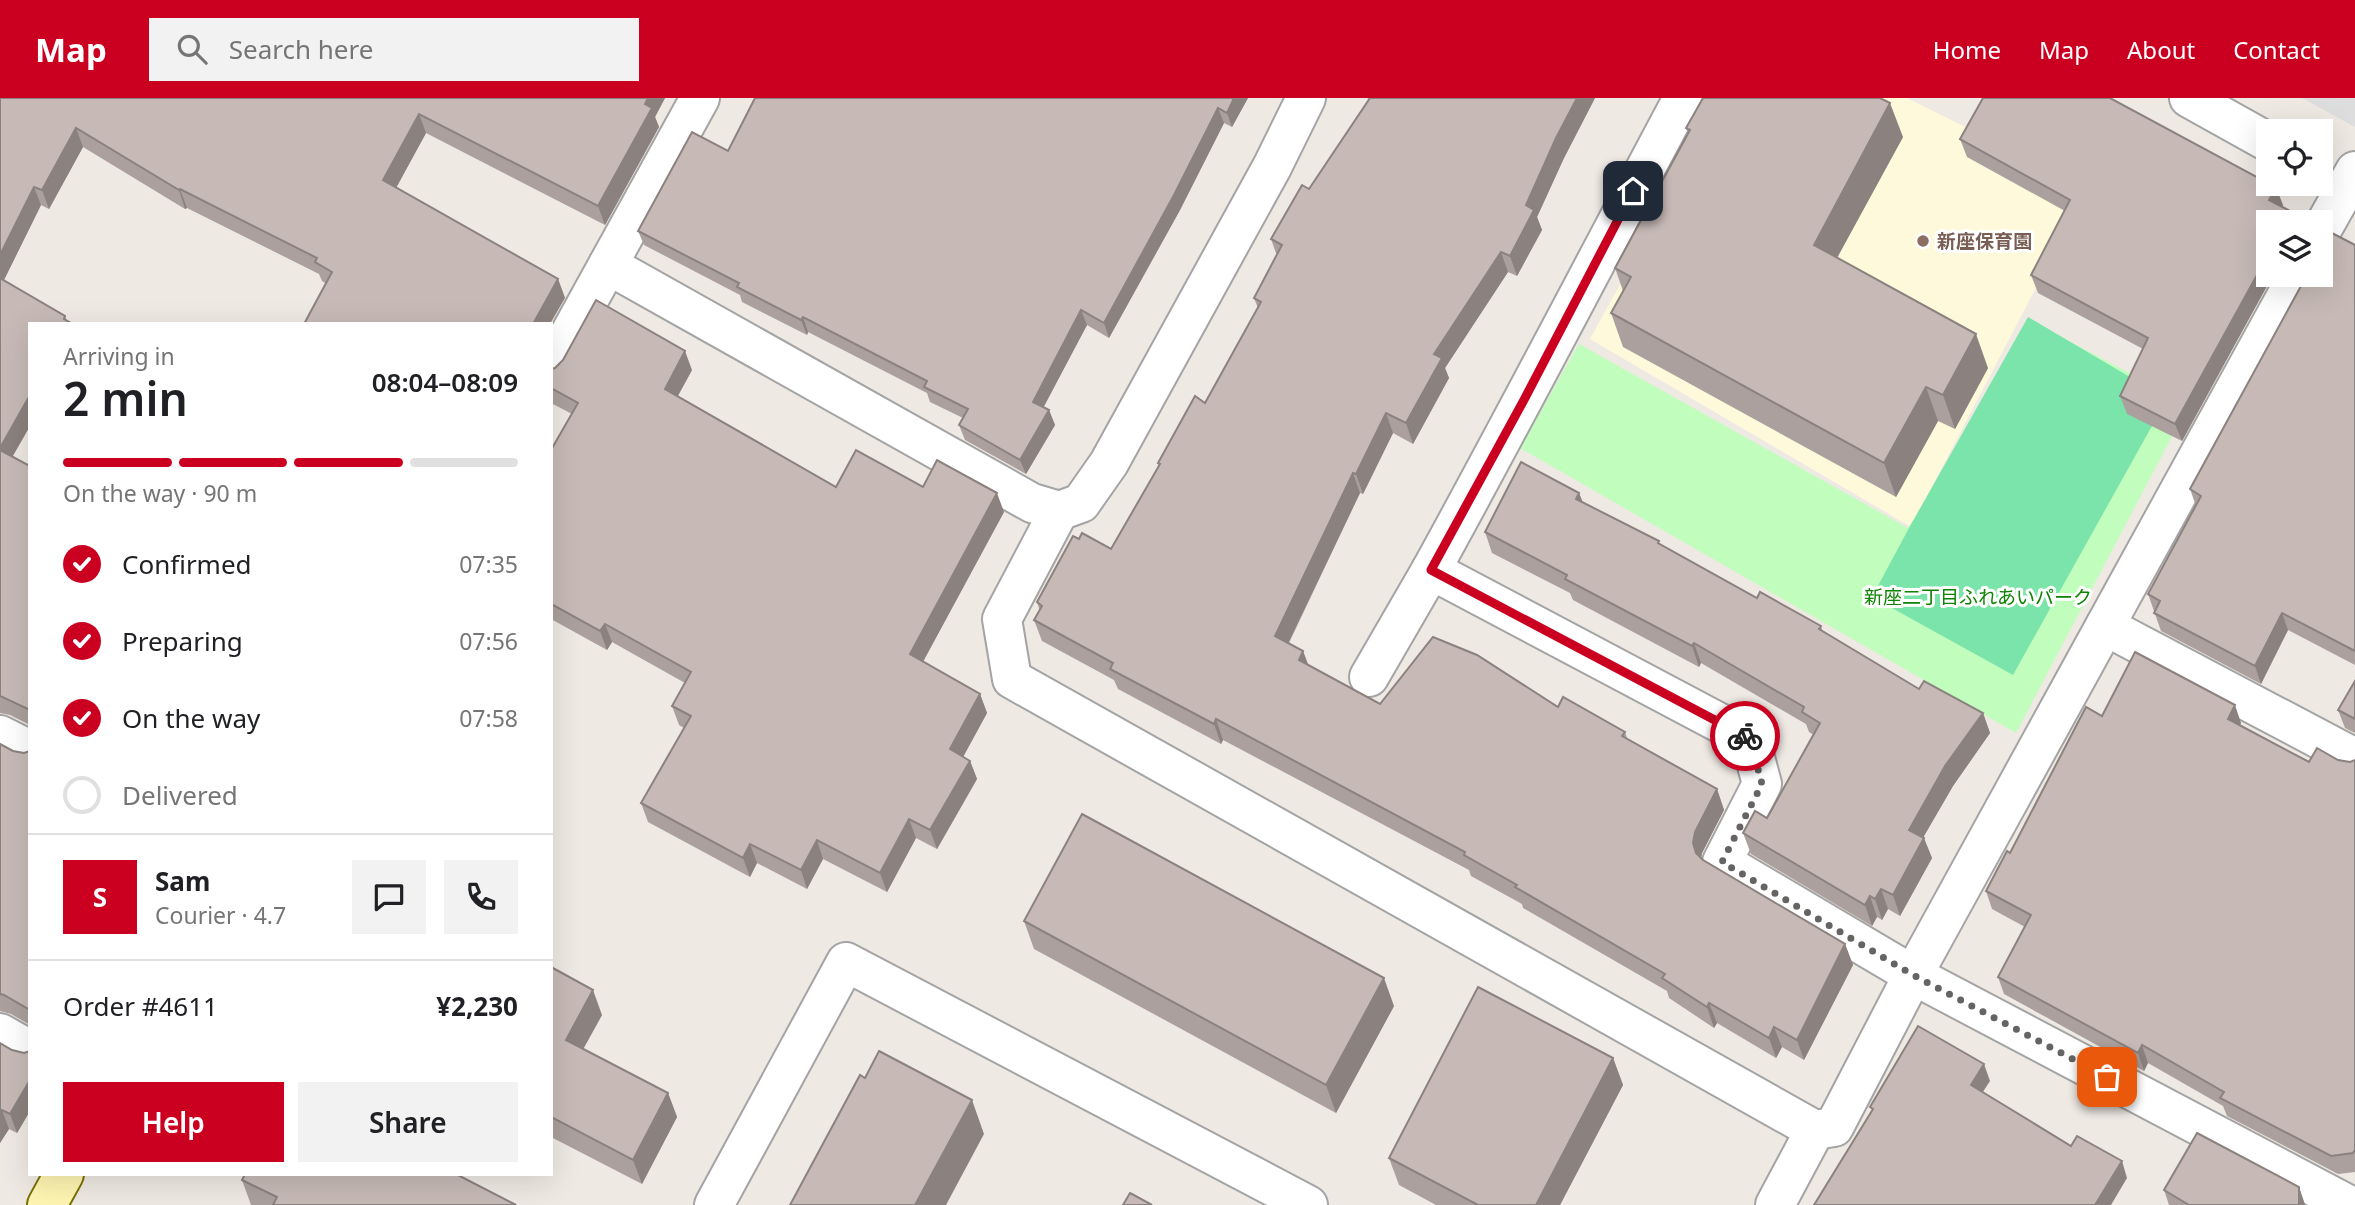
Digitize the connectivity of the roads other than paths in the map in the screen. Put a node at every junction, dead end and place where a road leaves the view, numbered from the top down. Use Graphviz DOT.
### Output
graph roads {
  1 [pos="700,98"];
  2 [pos="1306,98"];
  3 [pos="1684,98"];
  4 [pos="2189,98"];
  5 [pos="2256,135"];
  6 [pos="2344,180"];
  7 [pos="2330,210"];
  8 [pos="608,265"];
  9 [pos="2291,287"];
  10 [pos="553,364"];
  11 [pos="1059,511"];
  12 [pos="1431,570"];
  13 [pos="2105,626"];
  14 [pos="1369,677"];
  15 [pos="0,735"];
  16 [pos="28,749"];
  17 [pos="2355,758"];
  18 [pos="1913,975"];
  19 [pos="0,1034"];
  20 [pos="28,1049"];
  21 [pos="1815,1130"];
  22 [pos="63,1176"];
  23 [pos="47,1205"];
  24 [pos="714,1205"];
  25 [pos="1308,1205"];
  26 [pos="1775,1205"];
  27 [pos="2348,1205"];
  1 -- 8 [label="street"];
  2 -- 11 [label="street"];
  3 -- 12 [label="street"];
  4 -- 5 [label="street"];
  6 -- 7 [label="street"];
  8 -- 10 [label="street"];
  8 -- 11 [label="street"];
  9 -- 13 [label="street"];
  11 -- 21 [label="street"];
  12 -- 14 [label="street"];
  12 -- 18 [label="street"];
  13 -- 17 [label="street"];
  13 -- 18 [label="street"];
  15 -- 16 [label="street"];
  18 -- 21 [label="street"];
  18 -- 27 [label="street"];
  19 -- 20 [label="street"];
  21 -- 26 [label="street"];
  22 -- 23 [label="street"];
  24 -- 25 [label="street"];
}
